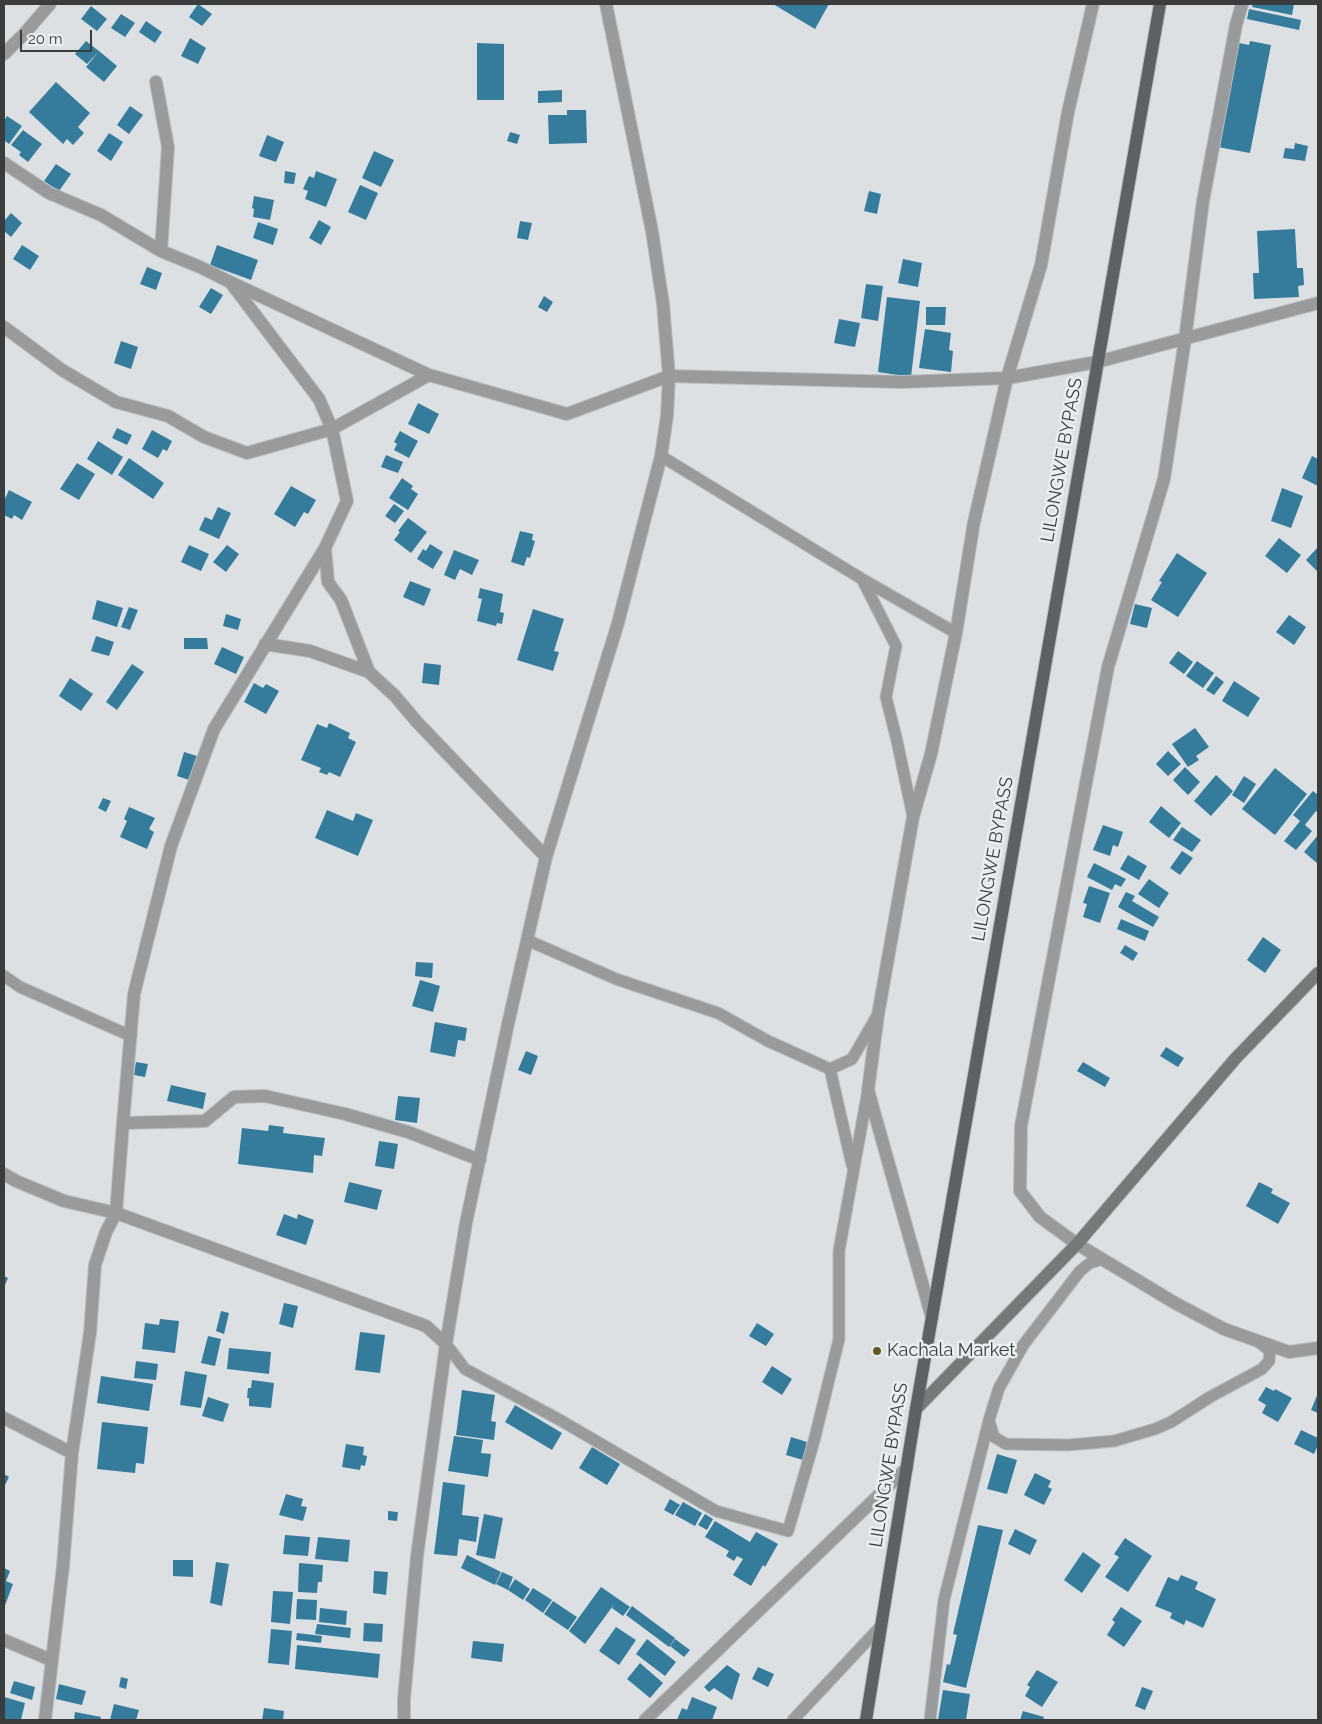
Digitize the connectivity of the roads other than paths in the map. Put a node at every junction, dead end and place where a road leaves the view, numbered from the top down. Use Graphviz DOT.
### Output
graph roads {
  1 [pos="50,4"];
  2 [pos="606,4"];
  3 [pos="1093,4"];
  4 [pos="1160,4"];
  5 [pos="1242,4"];
  6 [pos="4,54"];
  7 [pos="156,82"];
  8 [pos="4,163"];
  9 [pos="161,251"];
  10 [pos="230,282"];
  11 [pos="1318,303"];
  12 [pos="4,327"];
  13 [pos="1185,339"];
  14 [pos="1097,362"];
  15 [pos="430,375"];
  16 [pos="669,376"];
  17 [pos="1007,378"];
  18 [pos="332,429"];
  19 [pos="662,456"];
  20 [pos="325,548"];
  21 [pos="862,579"];
  22 [pos="956,633"];
  23 [pos="265,644"];
  24 [pos="369,672"];
  25 [pos="912,818"];
  26 [pos="546,857"];
  27 [pos="527,940"];
  28 [pos="1318,973"];
  29 [pos="4,976"];
  30 [pos="878,1015"];
  31 [pos="131,1036"];
  32 [pos="830,1069"];
  33 [pos="868,1090"];
  34 [pos="122,1123"];
  35 [pos="480,1160"];
  36 [pos="853,1169"];
  37 [pos="4,1174"];
  38 [pos="116,1213"];
  39 [pos="1077,1244"];
  40 [pos="1102,1259"];
  41 [pos="932,1318"];
  42 [pos="1260,1343"];
  43 [pos="446,1344"];
  44 [pos="1318,1348"];
  45 [pos="916,1409"];
  46 [pos="4,1418"];
  47 [pos="989,1420"];
  48 [pos="72,1453"];
  49 [pos="907,1468"];
  50 [pos="881,1626"];
  51 [pos="4,1640"];
  52 [pos="51,1660"];
  53 [pos="45,1720"];
  54 [pos="404,1720"];
  55 [pos="645,1720"];
  56 [pos="793,1720"];
  57 [pos="866,1720"];
  58 [pos="930,1720"];
  1 -- 6 [label="street"];
  2 -- 16 [label="street"];
  3 -- 17 [label="street"];
  4 -- 14 [label="main road, LILONGWE BYPASS"];
  5 -- 13 [label="street"];
  7 -- 9 [label="street"];
  8 -- 9 [label="street"];
  9 -- 10 [label="street"];
  10 -- 15 [label="street"];
  10 -- 18 [label="street"];
  11 -- 13 [label="street"];
  12 -- 18 [label="street"];
  13 -- 14 [label="street"];
  13 -- 39 [label="street"];
  14 -- 17 [label="street"];
  14 -- 41 [label="main road, LILONGWE BYPASS"];
  15 -- 16 [label="street"];
  15 -- 18 [label="street"];
  16 -- 17 [label="street"];
  16 -- 19 [label="street"];
  17 -- 22 [label="street"];
  18 -- 20 [label="street"];
  19 -- 21 [label="lane"];
  19 -- 26 [label="street"];
  20 -- 23 [label="street"];
  20 -- 24 [label="street"];
  21 -- 22 [label="lane"];
  21 -- 25 [label="lane"];
  22 -- 25 [label="street"];
  23 -- 24 [label="street"];
  23 -- 31 [label="street"];
  24 -- 26 [label="street"];
  25 -- 30 [label="street"];
  26 -- 27 [label="street"];
  27 -- 32 [label="lane"];
  27 -- 35 [label="street"];
  28 -- 39 [label="street"];
  29 -- 31 [label="lane"];
  30 -- 32 [label="lane"];
  30 -- 33 [label="street"];
  31 -- 34 [label="street"];
  32 -- 36 [label="lane"];
  33 -- 36 [label="lane"];
  33 -- 41 [label="street"];
  34 -- 35 [label="street"];
  34 -- 38 [label="street"];
  35 -- 43 [label="street"];
  36 -- 43 [label="lane"];
  37 -- 38 [label="street"];
  38 -- 43 [label="street"];
  38 -- 48 [label="street"];
  39 -- 40 [label="street"];
  39 -- 45 [label="street"];
  40 -- 42 [label="street"];
  40 -- 47 [label="lane"];
  41 -- 45 [label="main road, LILONGWE BYPASS"];
  42 -- 44 [label="street"];
  42 -- 47 [label="lane"];
  43 -- 54 [label="street"];
  45 -- 49 [label="main road, LILONGWE BYPASS"];
  46 -- 48 [label="street"];
  47 -- 58 [label="lane"];
  48 -- 52 [label="street"];
  49 -- 50 [label="main road, LILONGWE BYPASS"];
  49 -- 55 [label="street"];
  50 -- 56 [label="lane"];
  50 -- 57 [label="main road, LILONGWE BYPASS"];
  51 -- 52 [label="street"];
  52 -- 53 [label="street"];
}
